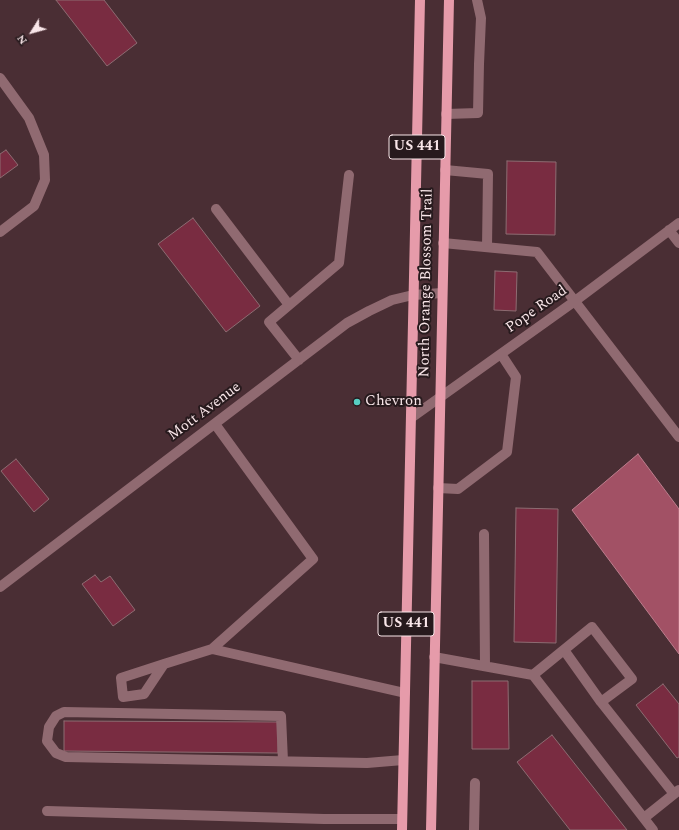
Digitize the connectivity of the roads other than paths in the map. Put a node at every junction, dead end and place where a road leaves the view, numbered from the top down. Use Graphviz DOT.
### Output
graph roads {
  1 [pos="420,0"];
  2 [pos="449,0"];
  3 [pos="477,0"];
  4 [pos="1,82"];
  5 [pos="446,114"];
  6 [pos="445,170"];
  7 [pos="349,175"];
  8 [pos="216,209"];
  9 [pos="679,223"];
  10 [pos="669,230"];
  11 [pos="0,232"];
  12 [pos="443,243"];
  13 [pos="679,243"];
  14 [pos="487,247"];
  15 [pos="442,294"];
  16 [pos="413,295"];
  17 [pos="575,301"];
  18 [pos="288,305"];
  19 [pos="501,354"];
  20 [pos="299,360"];
  21 [pos="440,397"];
  22 [pos="411,418"];
  23 [pos="215,424"];
  24 [pos="679,437"];
  25 [pos="438,488"];
  26 [pos="484,534"];
  27 [pos="0,587"];
  28 [pos="212,648"];
  29 [pos="564,650"];
  30 [pos="434,656"];
  31 [pos="164,664"];
  32 [pos="485,666"];
  33 [pos="533,675"];
  34 [pos="405,693"];
  35 [pos="601,702"];
  36 [pos="403,760"];
  37 [pos="284,761"];
  38 [pos="475,783"];
  39 [pos="677,792"];
  40 [pos="47,812"];
  41 [pos="644,818"];
  42 [pos="402,819"];
  43 [pos="402,830"];
  44 [pos="431,830"];
  45 [pos="474,830"];
  46 [pos="653,830"];
  1 -- 16 [label="main road, North Orange Blossom Trail / US 441"];
  2 -- 5 [label="main road, North Orange Blossom Trail / US 441"];
  3 -- 5 [label="street"];
  4 -- 11 [label="street"];
  5 -- 6 [label="main road, North Orange Blossom Trail / US 441"];
  6 -- 12 [label="main road, North Orange Blossom Trail / US 441"];
  6 -- 14 [label="street"];
  7 -- 18 [label="street"];
  8 -- 18 [label="street"];
  9 -- 10 [label="street, Pope Road"];
  10 -- 13 [label="street"];
  10 -- 17 [label="street, Pope Road"];
  12 -- 14 [label="street"];
  12 -- 15 [label="main road, North Orange Blossom Trail / US 441"];
  14 -- 17 [label="street"];
  15 -- 16 [label="street, Mott Avenue"];
  15 -- 21 [label="main road, North Orange Blossom Trail / US 441"];
  16 -- 20 [label="street, Mott Avenue"];
  16 -- 22 [label="main road, North Orange Blossom Trail / US 441"];
  17 -- 19 [label="street, Pope Road"];
  17 -- 24 [label="street"];
  18 -- 20 [label="street"];
  19 -- 21 [label="street, Pope Road"];
  19 -- 25 [label="street"];
  20 -- 23 [label="street, Mott Avenue"];
  21 -- 22 [label="street, Pope Road"];
  21 -- 25 [label="main road, North Orange Blossom Trail / US 441"];
  22 -- 34 [label="main road, North Orange Blossom Trail / US 441"];
  23 -- 27 [label="street, Mott Avenue"];
  23 -- 28 [label="street"];
  25 -- 30 [label="main road, North Orange Blossom Trail / US 441"];
  26 -- 32 [label="street"];
  28 -- 31 [label="street"];
  28 -- 34 [label="street"];
  29 -- 33 [label="street"];
  29 -- 35 [label="street"];
  29 -- 35 [label="street"];
  30 -- 32 [label="street"];
  30 -- 44 [label="main road, North Orange Blossom Trail / US 441"];
  32 -- 33 [label="street"];
  33 -- 41 [label="street"];
  34 -- 36 [label="main road, North Orange Blossom Trail / US 441"];
  35 -- 39 [label="street"];
  36 -- 37 [label="street"];
  36 -- 42 [label="main road, North Orange Blossom Trail / US 441"];
  37 -- 37 [label="street"];
  38 -- 45 [label="street"];
  39 -- 41 [label="street"];
  40 -- 42 [label="street"];
  41 -- 46 [label="street"];
  42 -- 43 [label="main road, North Orange Blossom Trail / US 441"];
}
